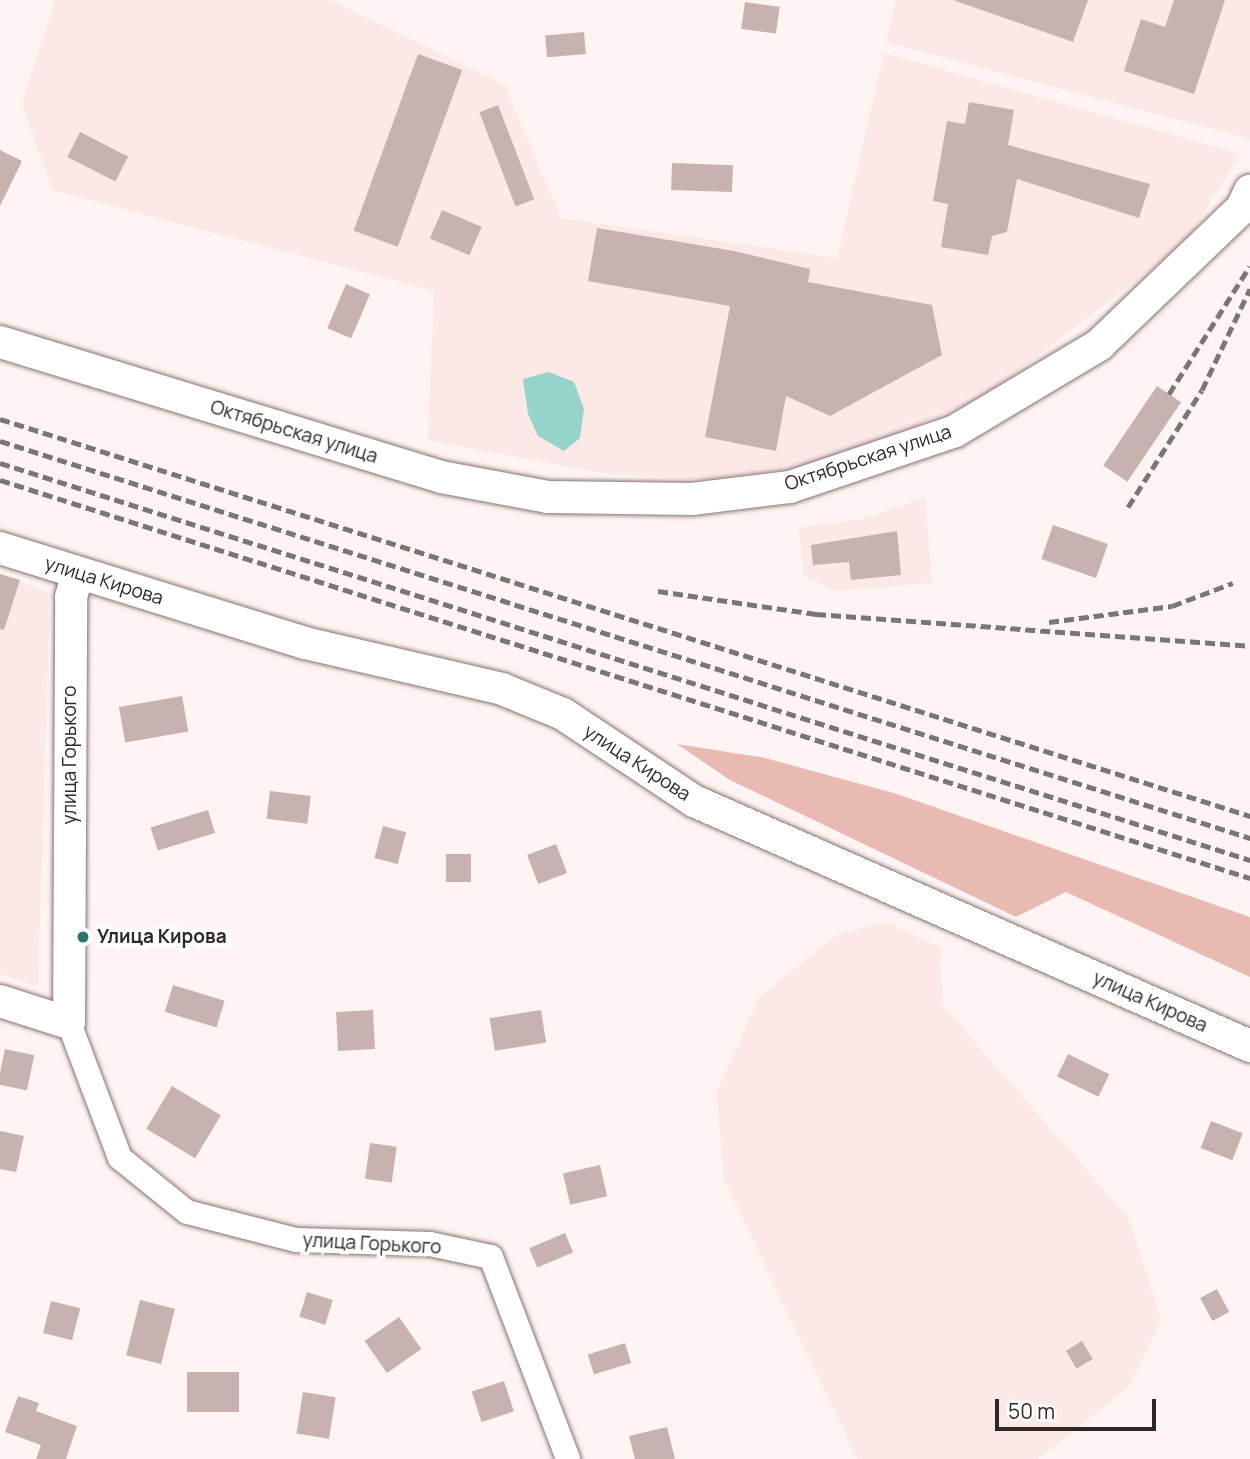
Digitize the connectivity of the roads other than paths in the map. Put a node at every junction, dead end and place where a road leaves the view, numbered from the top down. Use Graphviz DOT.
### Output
graph roads {
  1 [pos="1250,191"];
  2 [pos="0,342"];
  3 [pos="0,548"];
  4 [pos="78,573"];
  5 [pos="0,1001"];
  6 [pos="69,1023"];
  7 [pos="1250,1046"];
  8 [pos="568,1459"];
  1 -- 2 [label="street, Октябрьская улица"];
  3 -- 4 [label="street, улица Кирова"];
  4 -- 6 [label="street, улица Горького"];
  4 -- 7 [label="street, улица Кирова"];
  5 -- 6 [label="street"];
  6 -- 8 [label="street, улица Горького"];
}
